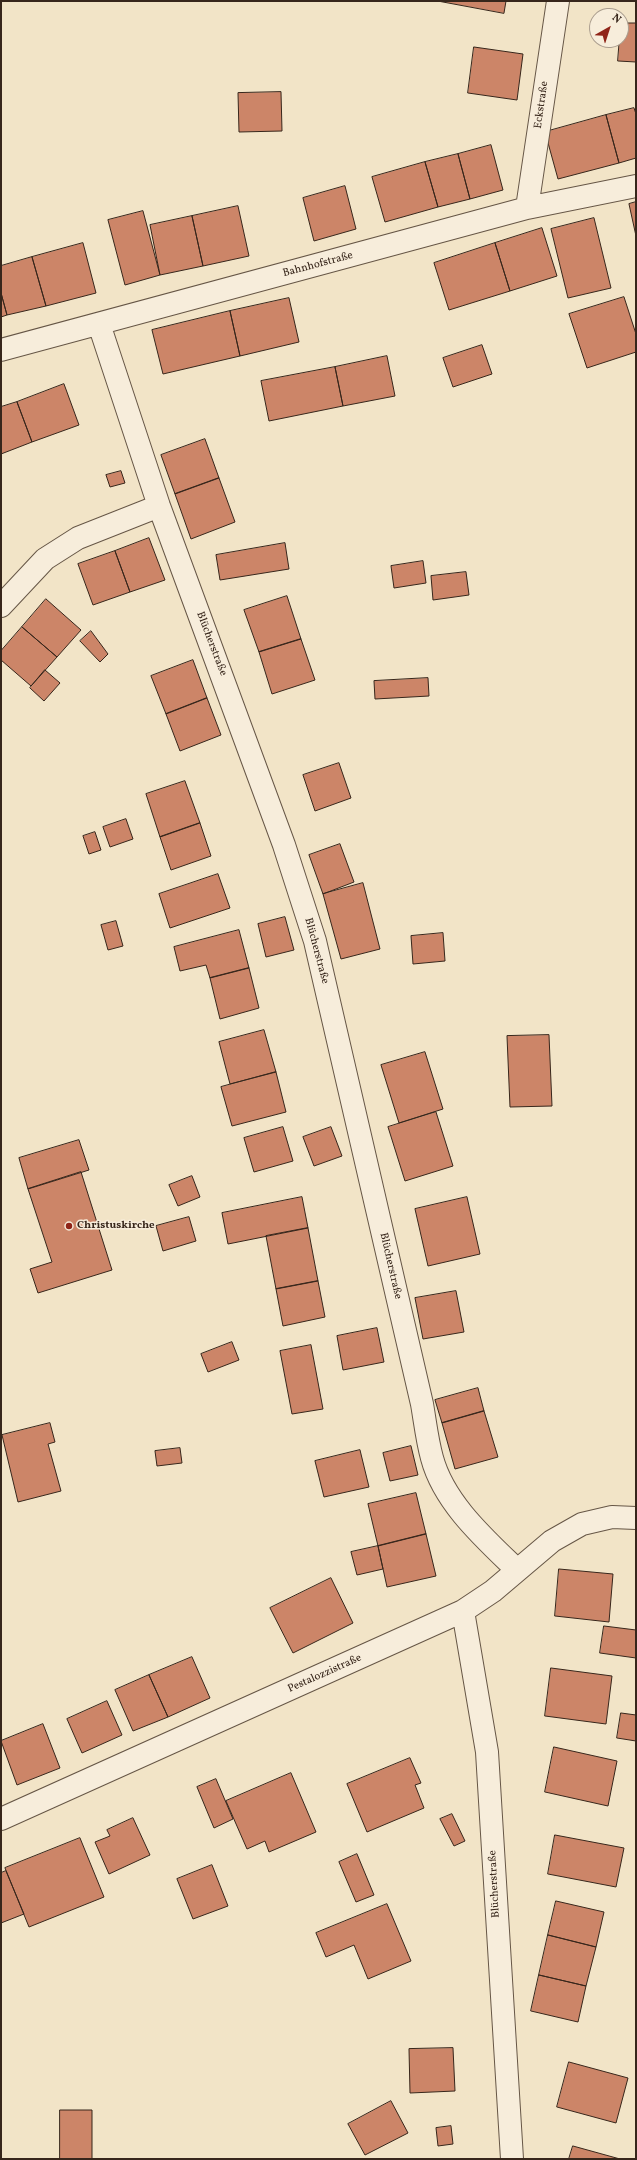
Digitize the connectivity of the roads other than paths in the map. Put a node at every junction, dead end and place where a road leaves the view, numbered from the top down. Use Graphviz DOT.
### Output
graph roads {
  1 [pos="558,1"];
  2 [pos="636,186"];
  3 [pos="527,208"];
  4 [pos="99,324"];
  5 [pos="1,350"];
  6 [pos="159,506"];
  7 [pos="1,606"];
  8 [pos="636,1518"];
  9 [pos="517,1570"];
  10 [pos="463,1611"];
  11 [pos="1,1819"];
  12 [pos="512,2159"];
  1 -- 3 [label="street, Eckstraße"];
  2 -- 3 [label="street, Bahnhofstraße"];
  3 -- 4 [label="street, Bahnhofstraße"];
  4 -- 5 [label="street, Bahnhofstraße"];
  4 -- 6 [label="street, Blücherstraße"];
  6 -- 7 [label="street"];
  6 -- 9 [label="street, Blücherstraße"];
  8 -- 9 [label="street, Pestalozzistraße"];
  9 -- 10 [label="street, Pestalozzistraße"];
  10 -- 11 [label="street, Pestalozzistraße"];
  10 -- 12 [label="street, Blücherstraße"];
}
